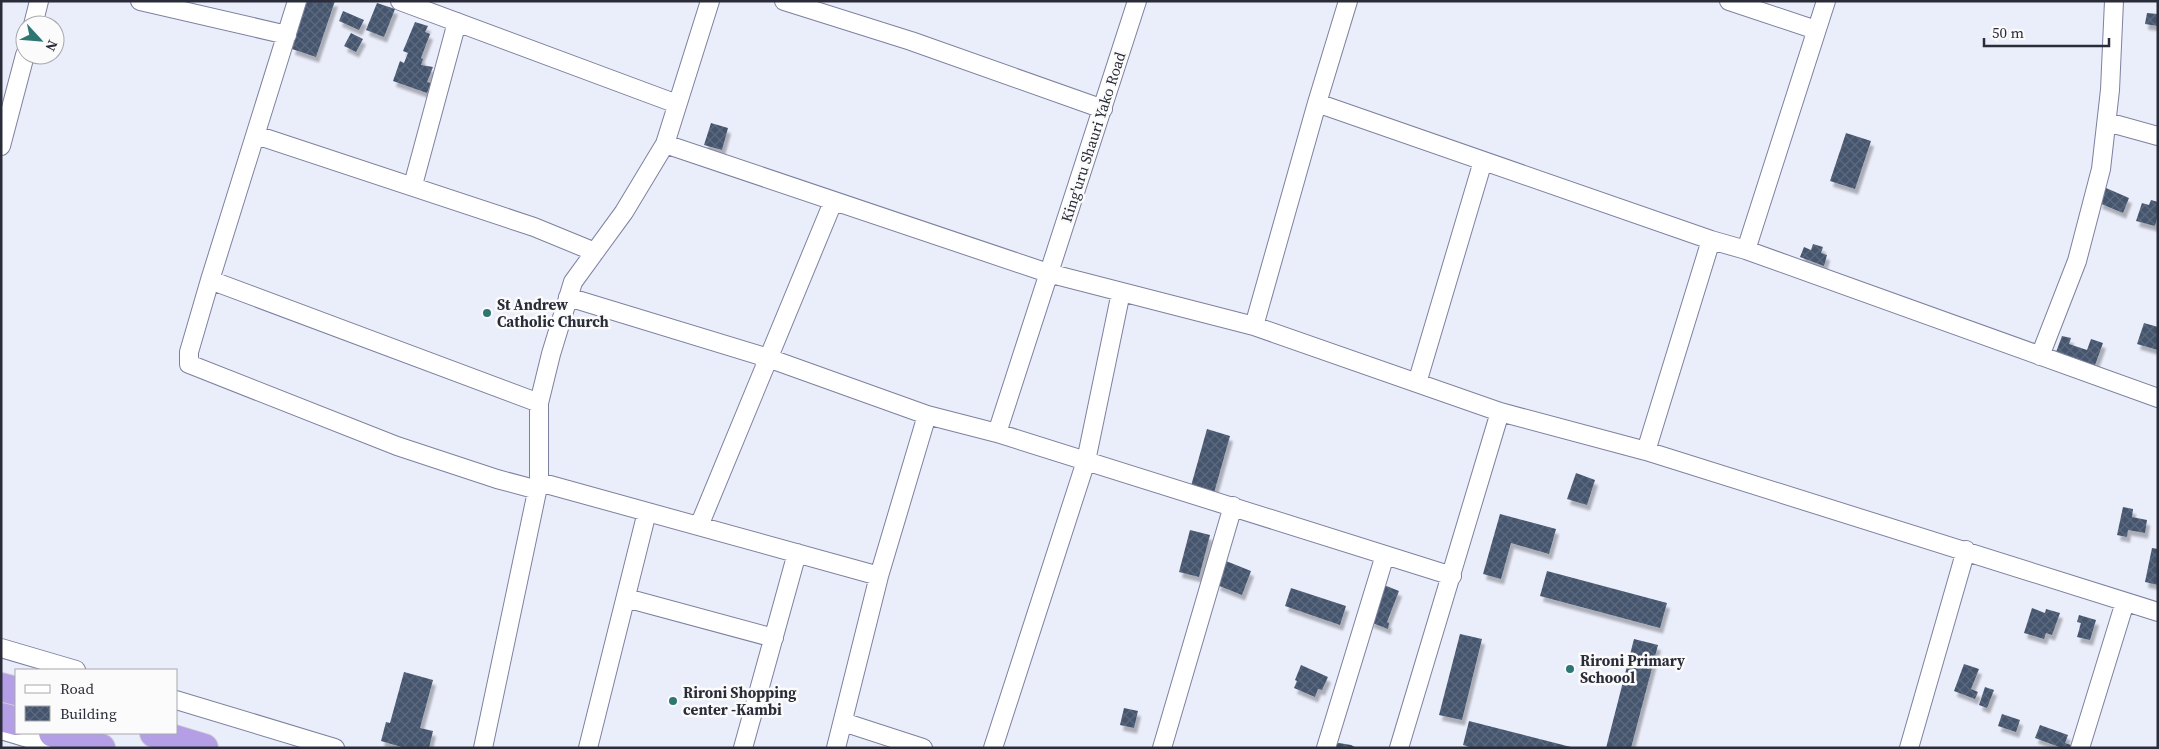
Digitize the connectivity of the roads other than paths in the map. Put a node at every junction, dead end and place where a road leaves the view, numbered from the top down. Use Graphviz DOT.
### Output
graph roads {
  1 [pos="40,1"];
  2 [pos="140,1"];
  3 [pos="298,1"];
  4 [pos="400,1"];
  5 [pos="710,1"];
  6 [pos="784,1"];
  7 [pos="1136,1"];
  8 [pos="1348,1"];
  9 [pos="1729,1"];
  10 [pos="1826,1"];
  11 [pos="2114,1"];
  12 [pos="36,15"];
  13 [pos="457,22"];
  14 [pos="1816,30"];
  15 [pos="287,35"];
  16 [pos="22,65"];
  17 [pos="1316,103"];
  18 [pos="678,104"];
  19 [pos="1103,109"];
  20 [pos="2106,122"];
  21 [pos="256,135"];
  22 [pos="2158,136"];
  23 [pos="665,144"];
  24 [pos="1,146"];
  25 [pos="1483,161"];
  26 [pos="413,185"];
  27 [pos="833,202"];
  28 [pos="1711,240"];
  29 [pos="1746,250"];
  30 [pos="595,252"];
  31 [pos="1048,273"];
  32 [pos="210,280"];
  33 [pos="1120,292"];
  34 [pos="568,297"];
  35 [pos="1254,326"];
  36 [pos="2040,356"];
  37 [pos="768,358"];
  38 [pos="1417,383"];
  39 [pos="2158,398"];
  40 [pos="539,403"];
  41 [pos="1500,412"];
  42 [pos="927,415"];
  43 [pos="997,432"];
  44 [pos="1646,451"];
  45 [pos="1086,461"];
  46 [pos="539,486"];
  47 [pos="1233,506"];
  48 [pos="647,512"];
  49 [pos="699,526"];
  50 [pos="1966,550"];
  51 [pos="797,553"];
  52 [pos="1385,555"];
  53 [pos="879,576"];
  54 [pos="1452,576"];
  55 [pos="626,598"];
  56 [pos="2125,602"];
  57 [pos="2158,612"];
  58 [pos="774,638"];
  59 [pos="1,648"];
  60 [pos="73,669"];
  61 [pos="1,687"];
  62 [pos="15,692"];
  63 [pos="178,701"];
  64 [pos="1,717"];
  65 [pos="15,721"];
  66 [pos="843,722"];
  67 [pos="1,730"];
  68 [pos="56,734"];
  69 [pos="157,734"];
  70 [pos="61,748"];
  71 [pos="101,748"];
  72 [pos="204,748"];
  73 [pos="335,748"];
  74 [pos="483,748"];
  75 [pos="588,748"];
  76 [pos="744,748"];
  77 [pos="836,748"];
  78 [pos="923,748"];
  79 [pos="993,748"];
  80 [pos="1162,748"];
  81 [pos="1326,748"];
  82 [pos="1400,748"];
  83 [pos="1909,748"];
  84 [pos="2080,748"];
  1 -- 12 [label="street"];
  2 -- 15 [label="street"];
  3 -- 15 [label="street"];
  4 -- 13 [label="street"];
  5 -- 18 [label="street"];
  6 -- 19 [label="street"];
  7 -- 19 [label="street, King'uru Shauri Yako Road"];
  8 -- 17 [label="street"];
  9 -- 14 [label="street"];
  10 -- 14 [label="street"];
  11 -- 20 [label="street"];
  13 -- 18 [label="street"];
  13 -- 26 [label="street"];
  14 -- 29 [label="street"];
  15 -- 21 [label="street"];
  16 -- 24 [label="street"];
  17 -- 25 [label="street"];
  17 -- 35 [label="street"];
  18 -- 23 [label="street"];
  19 -- 31 [label="street, King'uru Shauri Yako Road"];
  20 -- 22 [label="street"];
  20 -- 36 [label="street"];
  21 -- 26 [label="street"];
  21 -- 32 [label="street"];
  23 -- 27 [label="street"];
  23 -- 30 [label="street"];
  25 -- 28 [label="street"];
  25 -- 38 [label="street"];
  26 -- 30 [label="street"];
  27 -- 31 [label="street"];
  27 -- 37 [label="street"];
  28 -- 29 [label="street"];
  28 -- 44 [label="street"];
  29 -- 36 [label="street"];
  30 -- 34 [label="street"];
  31 -- 33 [label="street"];
  31 -- 43 [label="street, King'uru Shauri Yako Road"];
  32 -- 40 [label="street"];
  32 -- 46 [label="street"];
  33 -- 35 [label="street"];
  33 -- 45 [label="street"];
  34 -- 37 [label="street"];
  34 -- 40 [label="street"];
  35 -- 38 [label="street"];
  36 -- 39 [label="street"];
  37 -- 42 [label="street"];
  37 -- 49 [label="street"];
  38 -- 41 [label="street"];
  40 -- 46 [label="street"];
  41 -- 44 [label="street"];
  41 -- 54 [label="street"];
  42 -- 43 [label="street"];
  42 -- 53 [label="street"];
  43 -- 45 [label="street"];
  44 -- 50 [label="street"];
  45 -- 47 [label="street"];
  45 -- 79 [label="street"];
  46 -- 48 [label="street"];
  46 -- 74 [label="street"];
  47 -- 52 [label="street"];
  47 -- 80 [label="street"];
  48 -- 49 [label="street"];
  48 -- 55 [label="street"];
  49 -- 51 [label="street"];
  50 -- 56 [label="street"];
  50 -- 83 [label="street"];
  51 -- 53 [label="street"];
  51 -- 58 [label="street"];
  52 -- 54 [label="street"];
  52 -- 81 [label="street"];
  53 -- 66 [label="street"];
  54 -- 82 [label="street"];
  55 -- 58 [label="street"];
  55 -- 75 [label="street"];
  56 -- 57 [label="street"];
  56 -- 84 [label="street"];
  58 -- 76 [label="street"];
  59 -- 60 [label="street"];
  61 -- 62 [label="highway"];
  63 -- 73 [label="street"];
  64 -- 65 [label="highway"];
  66 -- 77 [label="street"];
  66 -- 78 [label="street"];
  67 -- 70 [label="street"];
  68 -- 71 [label="highway"];
  69 -- 72 [label="highway"];
}
